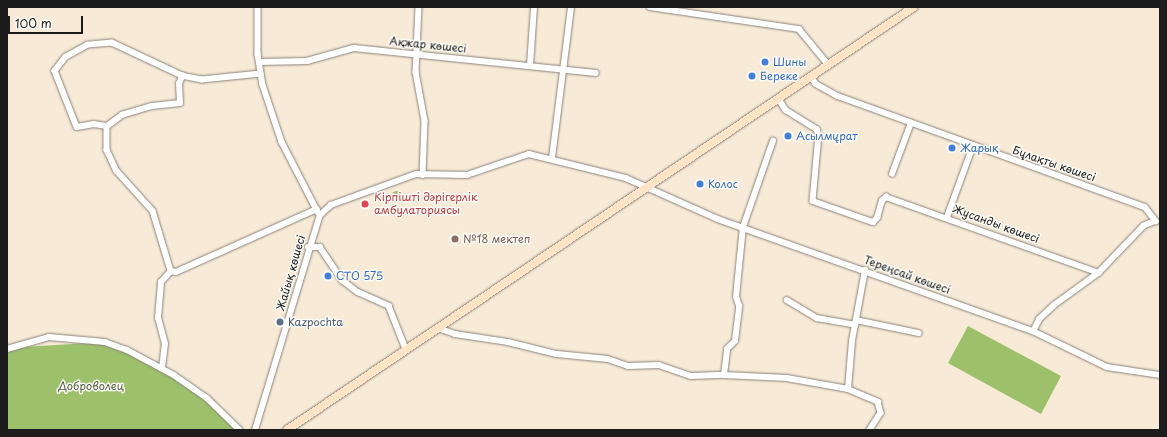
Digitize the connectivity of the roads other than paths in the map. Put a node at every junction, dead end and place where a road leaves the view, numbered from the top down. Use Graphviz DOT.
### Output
graph roads {
  1 [pos="258,7"];
  2 [pos="419,7"];
  3 [pos="534,7"];
  4 [pos="571,7"];
  5 [pos="650,7"];
  6 [pos="914,7"];
  7 [pos="416,53"];
  8 [pos="259,62"];
  9 [pos="828,64"];
  10 [pos="530,66"];
  11 [pos="563,69"];
  12 [pos="596,73"];
  13 [pos="261,74"];
  14 [pos="182,76"];
  15 [pos="811,76"];
  16 [pos="779,99"];
  17 [pos="911,123"];
  18 [pos="107,126"];
  19 [pos="773,141"];
  20 [pos="973,146"];
  21 [pos="552,158"];
  22 [pos="892,174"];
  23 [pos="423,175"];
  24 [pos="648,187"];
  25 [pos="317,209"];
  26 [pos="320,215"];
  27 [pos="947,217"];
  28 [pos="743,227"];
  29 [pos="308,247"];
  30 [pos="866,270"];
  31 [pos="171,271"];
  32 [pos="1099,273"];
  33 [pos="787,300"];
  34 [pos="855,323"];
  35 [pos="438,328"];
  36 [pos="1034,331"];
  37 [pos="920,333"];
  38 [pos="7,348"];
  39 [pos="406,350"];
  40 [pos="162,368"];
  41 [pos="724,375"];
  42 [pos="1160,375"];
  43 [pos="848,389"];
  44 [pos="240,430"];
  45 [pos="255,430"];
  46 [pos="286,430"];
  47 [pos="870,430"];
  1 -- 8 [label="street"];
  2 -- 7 [label="street"];
  3 -- 10 [label="street"];
  4 -- 11 [label="street"];
  5 -- 9 [label="street"];
  6 -- 9 [label="main road"];
  7 -- 8 [label="street, Ақжар көшесі"];
  7 -- 10 [label="street, Ақжар көшесі"];
  7 -- 23 [label="street"];
  8 -- 13 [label="street"];
  9 -- 15 [label="main road"];
  10 -- 11 [label="street, Ақжар көшесі"];
  11 -- 12 [label="street, Ақжар көшесі"];
  11 -- 21 [label="street"];
  13 -- 14 [label="street"];
  13 -- 25 [label="street"];
  14 -- 18 [label="street"];
  14 -- 18 [label="street"];
  15 -- 16 [label="main road"];
  15 -- 17 [label="street, Бұлақты көшесі"];
  16 -- 24 [label="main road"];
  16 -- 27 [label="street, Жусанды көшесі"];
  17 -- 20 [label="street, Бұлақты көшесі"];
  17 -- 22 [label="street"];
  18 -- 31 [label="street"];
  19 -- 28 [label="street"];
  20 -- 27 [label="street"];
  20 -- 32 [label="street, Бұлақты көшесі"];
  21 -- 23 [label="street, Тереңсай көшесі"];
  21 -- 24 [label="street, Тереңсай көшесі"];
  23 -- 26 [label="street, Тереңсай көшесі"];
  24 -- 28 [label="street, Тереңсай көшесі"];
  24 -- 35 [label="main road"];
  25 -- 26 [label="street"];
  25 -- 31 [label="street"];
  26 -- 29 [label="street, Жайық көшесі"];
  27 -- 32 [label="street, Жусанды көшесі"];
  28 -- 30 [label="street, Тереңсай көшесі"];
  28 -- 41 [label="street"];
  29 -- 39 [label="street"];
  29 -- 45 [label="street, Жайық көшесі"];
  30 -- 34 [label="street"];
  30 -- 36 [label="street, Тереңсай көшесі"];
  31 -- 40 [label="street"];
  32 -- 36 [label="street"];
  33 -- 34 [label="street"];
  34 -- 37 [label="street"];
  34 -- 43 [label="street"];
  35 -- 39 [label="main road"];
  35 -- 41 [label="street"];
  36 -- 42 [label="street, Тереңсай көшесі"];
  38 -- 40 [label="street"];
  39 -- 46 [label="main road"];
  40 -- 44 [label="street"];
  41 -- 43 [label="street"];
  43 -- 47 [label="street"];
}
